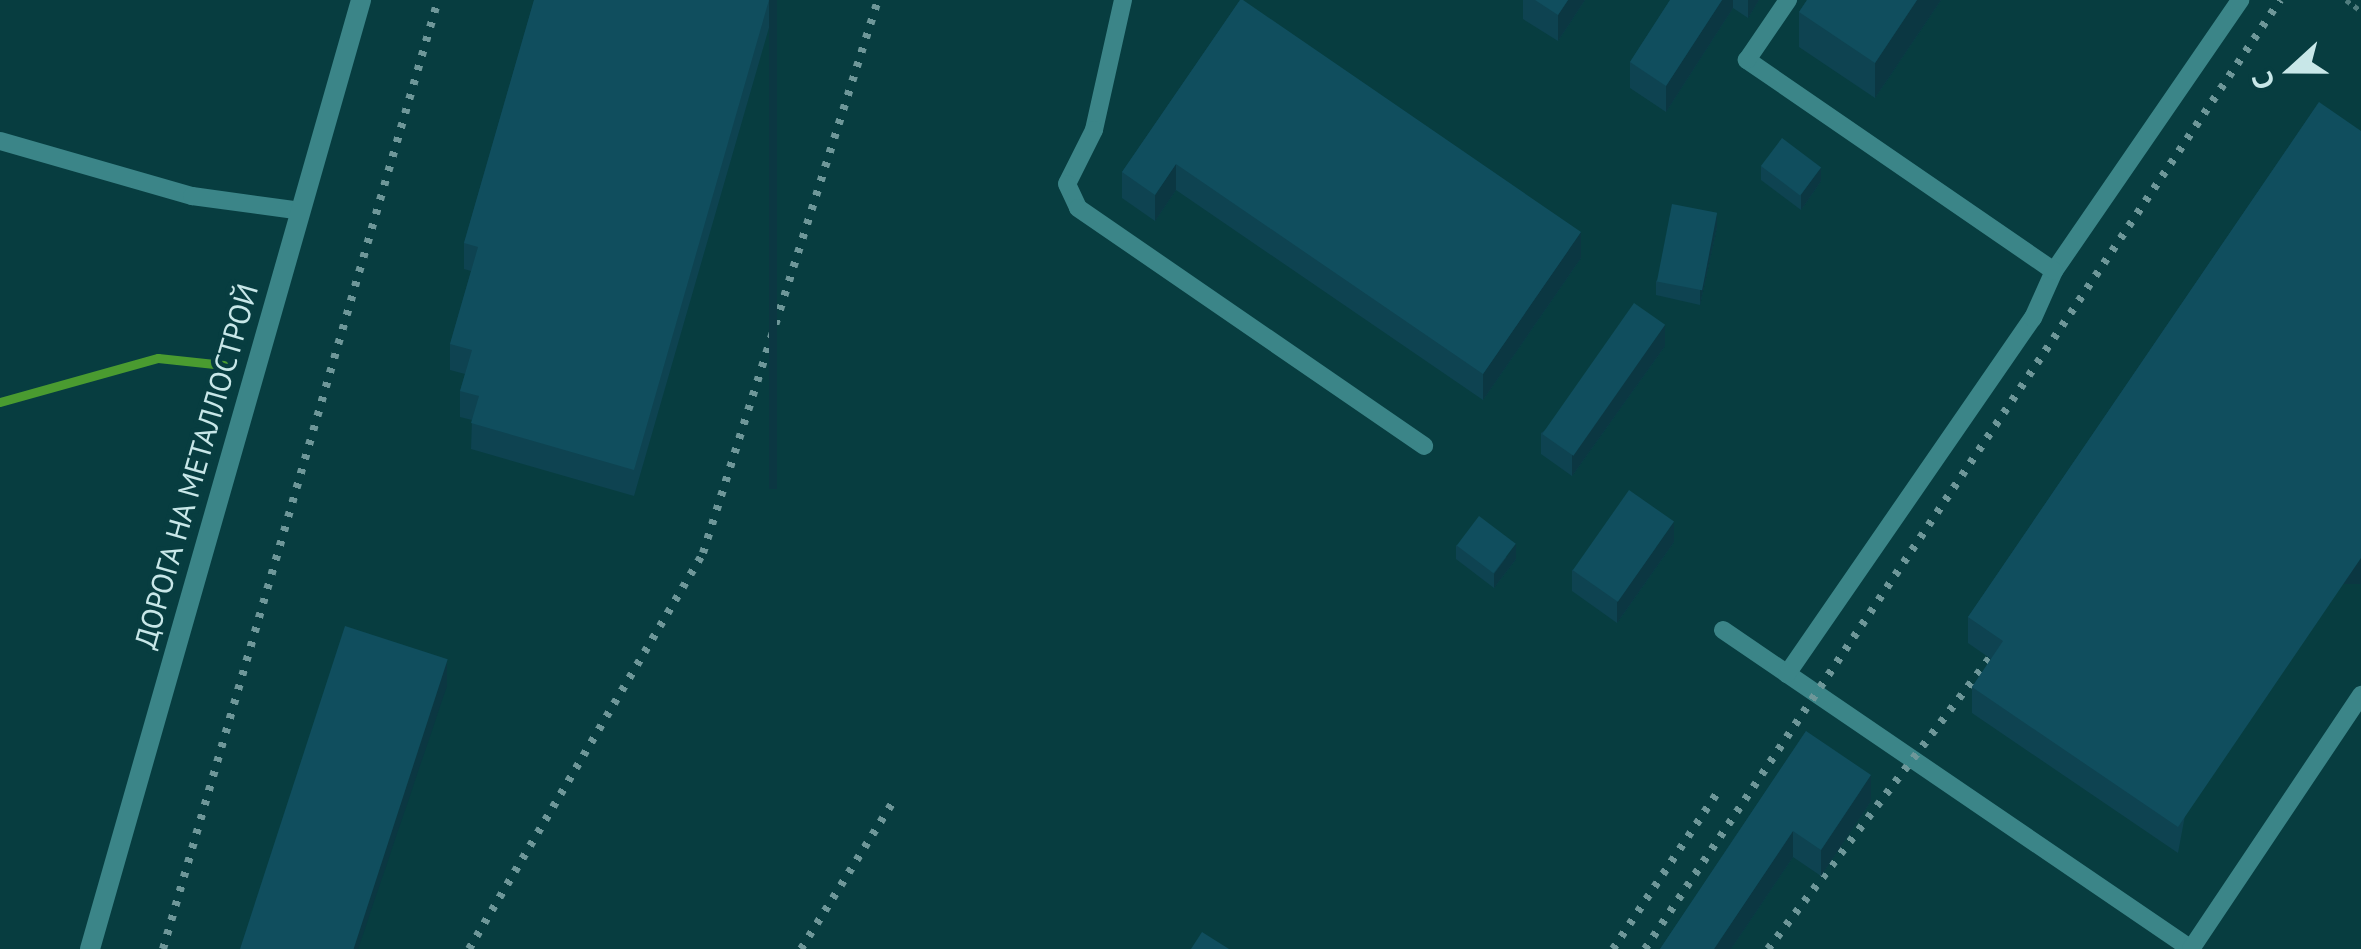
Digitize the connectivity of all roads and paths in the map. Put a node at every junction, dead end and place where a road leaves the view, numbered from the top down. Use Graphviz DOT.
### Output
graph roads {
  1 [pos="360,0"];
  2 [pos="1124,0"];
  3 [pos="1788,0"];
  4 [pos="2240,0"];
  5 [pos="2346,0"];
  6 [pos="2361,10"];
  7 [pos="0,141"];
  8 [pos="300,210"];
  9 [pos="2054,271"];
  10 [pos="1424,446"];
  11 [pos="1723,630"];
  12 [pos="1787,674"];
  13 [pos="2361,695"];
  14 [pos="90,949"];
  1 -- 8 [label="street, ДОРОГА НА МЕТАЛЛОСТРОЙ"];
  2 -- 10 [label="lane"];
  3 -- 9 [label="lane"];
  4 -- 9 [label="lane"];
  5 -- 6 [label="path"];
  7 -- 8 [label="lane"];
  8 -- 14 [label="street, ДОРОГА НА МЕТАЛЛОСТРОЙ"];
  9 -- 12 [label="lane"];
  11 -- 12 [label="lane"];
  12 -- 13 [label="lane"];
}
